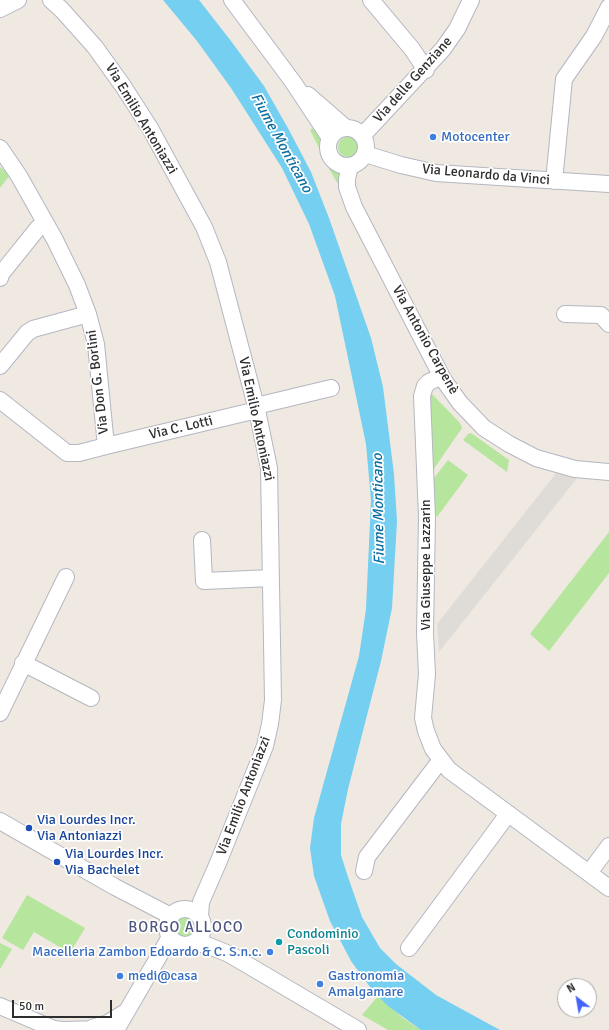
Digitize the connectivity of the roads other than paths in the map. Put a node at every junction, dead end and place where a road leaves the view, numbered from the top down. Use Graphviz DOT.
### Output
graph roads {
  1 [pos="18,0"];
  2 [pos="51,0"];
  3 [pos="232,0"];
  4 [pos="371,0"];
  5 [pos="471,0"];
  6 [pos="609,7"];
  7 [pos="0,9"];
  8 [pos="426,70"];
  9 [pos="293,82"];
  10 [pos="346,128"];
  11 [pos="362,136"];
  12 [pos="330,138"];
  13 [pos="0,149"];
  14 [pos="365,154"];
  15 [pos="350,166"];
  16 [pos="554,181"];
  17 [pos="609,184"];
  18 [pos="45,223"];
  19 [pos="0,278"];
  20 [pos="88,314"];
  21 [pos="566,314"];
  22 [pos="609,324"];
  23 [pos="0,366"];
  24 [pos="443,379"];
  25 [pos="331,388"];
  26 [pos="0,400"];
  27 [pos="257,408"];
  28 [pos="106,446"];
  29 [pos="609,472"];
  30 [pos="202,540"];
  31 [pos="66,577"];
  32 [pos="271,578"];
  33 [pos="23,663"];
  34 [pos="91,698"];
  35 [pos="0,713"];
  36 [pos="440,761"];
  37 [pos="508,814"];
  38 [pos="0,821"];
  39 [pos="609,846"];
  40 [pos="364,871"];
  41 [pos="589,873"];
  42 [pos="609,888"];
  43 [pos="199,914"];
  44 [pos="171,929"];
  45 [pos="190,944"];
  46 [pos="409,948"];
  47 [pos="218,949"];
  48 [pos="0,1006"];
  49 [pos="129,1009"];
  50 [pos="98,1029"];
  51 [pos="64,1030"];
  52 [pos="116,1030"];
  53 [pos="358,1030"];
  1 -- 7 [label="street"];
  2 -- 27 [label="street, Via Emilio Antoniazzi"];
  3 -- 9 [label="street"];
  4 -- 8 [label="street"];
  5 -- 8 [label="street, Via delle Genziane"];
  6 -- 16 [label="street"];
  8 -- 11 [label="street, Via delle Genziane"];
  9 -- 10 [label="street"];
  9 -- 12 [label="street"];
  10 -- 11 [label="street"];
  10 -- 12 [label="street"];
  11 -- 14 [label="street"];
  12 -- 15 [label="street"];
  13 -- 18 [label="street, Via Don G. Borlini"];
  14 -- 15 [label="street"];
  14 -- 16 [label="street, Via Leonardo da Vinci"];
  15 -- 24 [label="street, Via Antonio Carpenè"];
  16 -- 17 [label="street, Via Leonardo da Vinci"];
  18 -- 19 [label="street"];
  18 -- 20 [label="street, Via Don G. Borlini"];
  20 -- 23 [label="street, Via Don G. Borlini"];
  20 -- 28 [label="street, Via Don G. Borlini"];
  21 -- 22 [label="street"];
  24 -- 29 [label="street, Via Antonio Carpenè"];
  24 -- 36 [label="street, Via Giuseppe Lazzarin"];
  25 -- 27 [label="street, Via C. Lotti"];
  26 -- 28 [label="street, Via Don G. Borlini"];
  27 -- 28 [label="street, Via C. Lotti"];
  27 -- 32 [label="street, Via Emilio Antoniazzi"];
  30 -- 32 [label="street"];
  31 -- 33 [label="street"];
  32 -- 43 [label="street, Via Emilio Antoniazzi"];
  33 -- 34 [label="street"];
  33 -- 35 [label="street"];
  36 -- 37 [label="street, Via Giuseppe Lazzarin"];
  36 -- 40 [label="street"];
  37 -- 41 [label="street, Via Giuseppe Lazzarin"];
  37 -- 46 [label="street"];
  38 -- 44 [label="street"];
  39 -- 41 [label="street"];
  41 -- 42 [label="street, Via Giuseppe Lazzarin"];
  43 -- 44 [label="street"];
  43 -- 45 [label="street"];
  43 -- 47 [label="street"];
  44 -- 45 [label="street"];
  44 -- 49 [label="street"];
  45 -- 47 [label="street"];
  47 -- 53 [label="street"];
  48 -- 51 [label="street"];
  49 -- 50 [label="street"];
  49 -- 52 [label="street"];
  50 -- 51 [label="street"];
}
